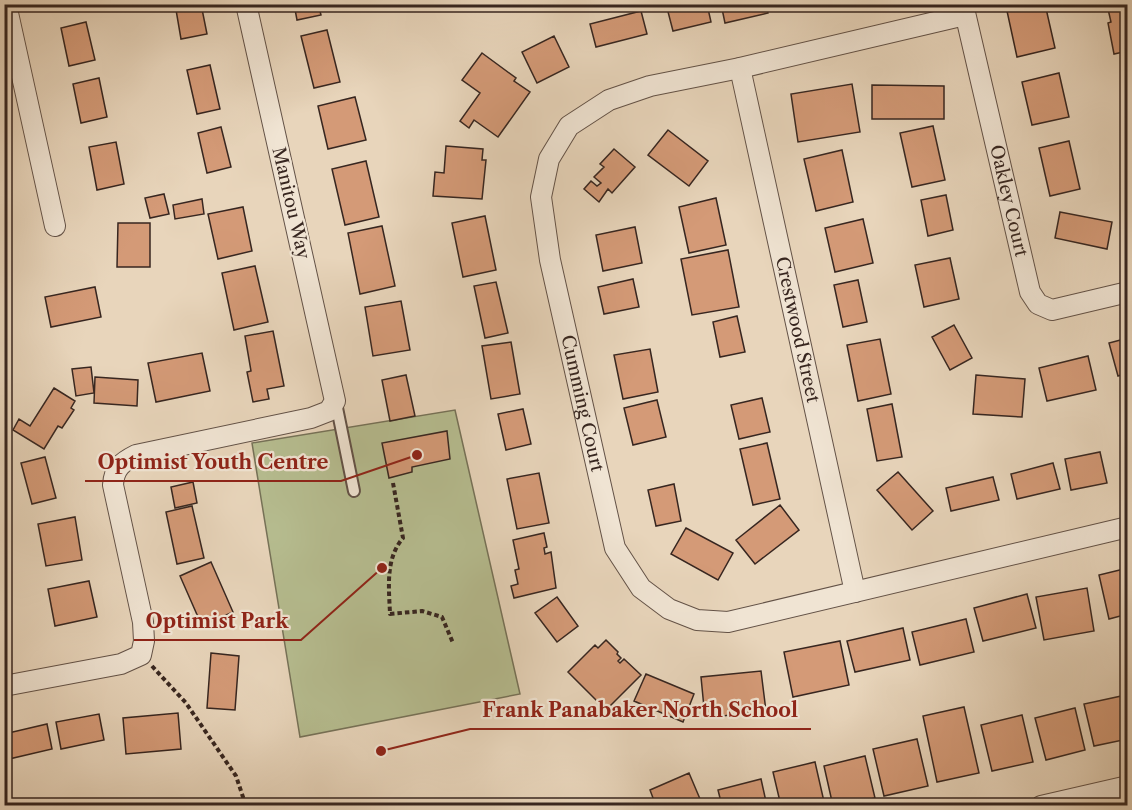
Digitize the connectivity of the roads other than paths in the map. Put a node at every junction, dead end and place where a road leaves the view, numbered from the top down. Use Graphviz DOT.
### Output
graph roads {
  1 [pos="6,4"];
  2 [pos="246,4"];
  3 [pos="964,10"];
  4 [pos="740,68"];
  5 [pos="55,225"];
  6 [pos="1128,292"];
  7 [pos="332,406"];
  8 [pos="354,491"];
  9 [pos="1128,527"];
  10 [pos="855,592"];
  11 [pos="4,686"];
  12 [pos="1128,786"];
  13 [pos="1041,806"];
  1 -- 5 [label="street"];
  2 -- 7 [label="street, Manitou Way"];
  3 -- 4 [label="street, Cumming Court"];
  3 -- 6 [label="street, Oakley Court"];
  4 -- 10 [label="street, Crestwood Street"];
  4 -- 10 [label="street, Cumming Court"];
  7 -- 8 [label="lane, Manitou Way"];
  7 -- 11 [label="street"];
  9 -- 10 [label="street, Cumming Court"];
  12 -- 13 [label="street"];
}
